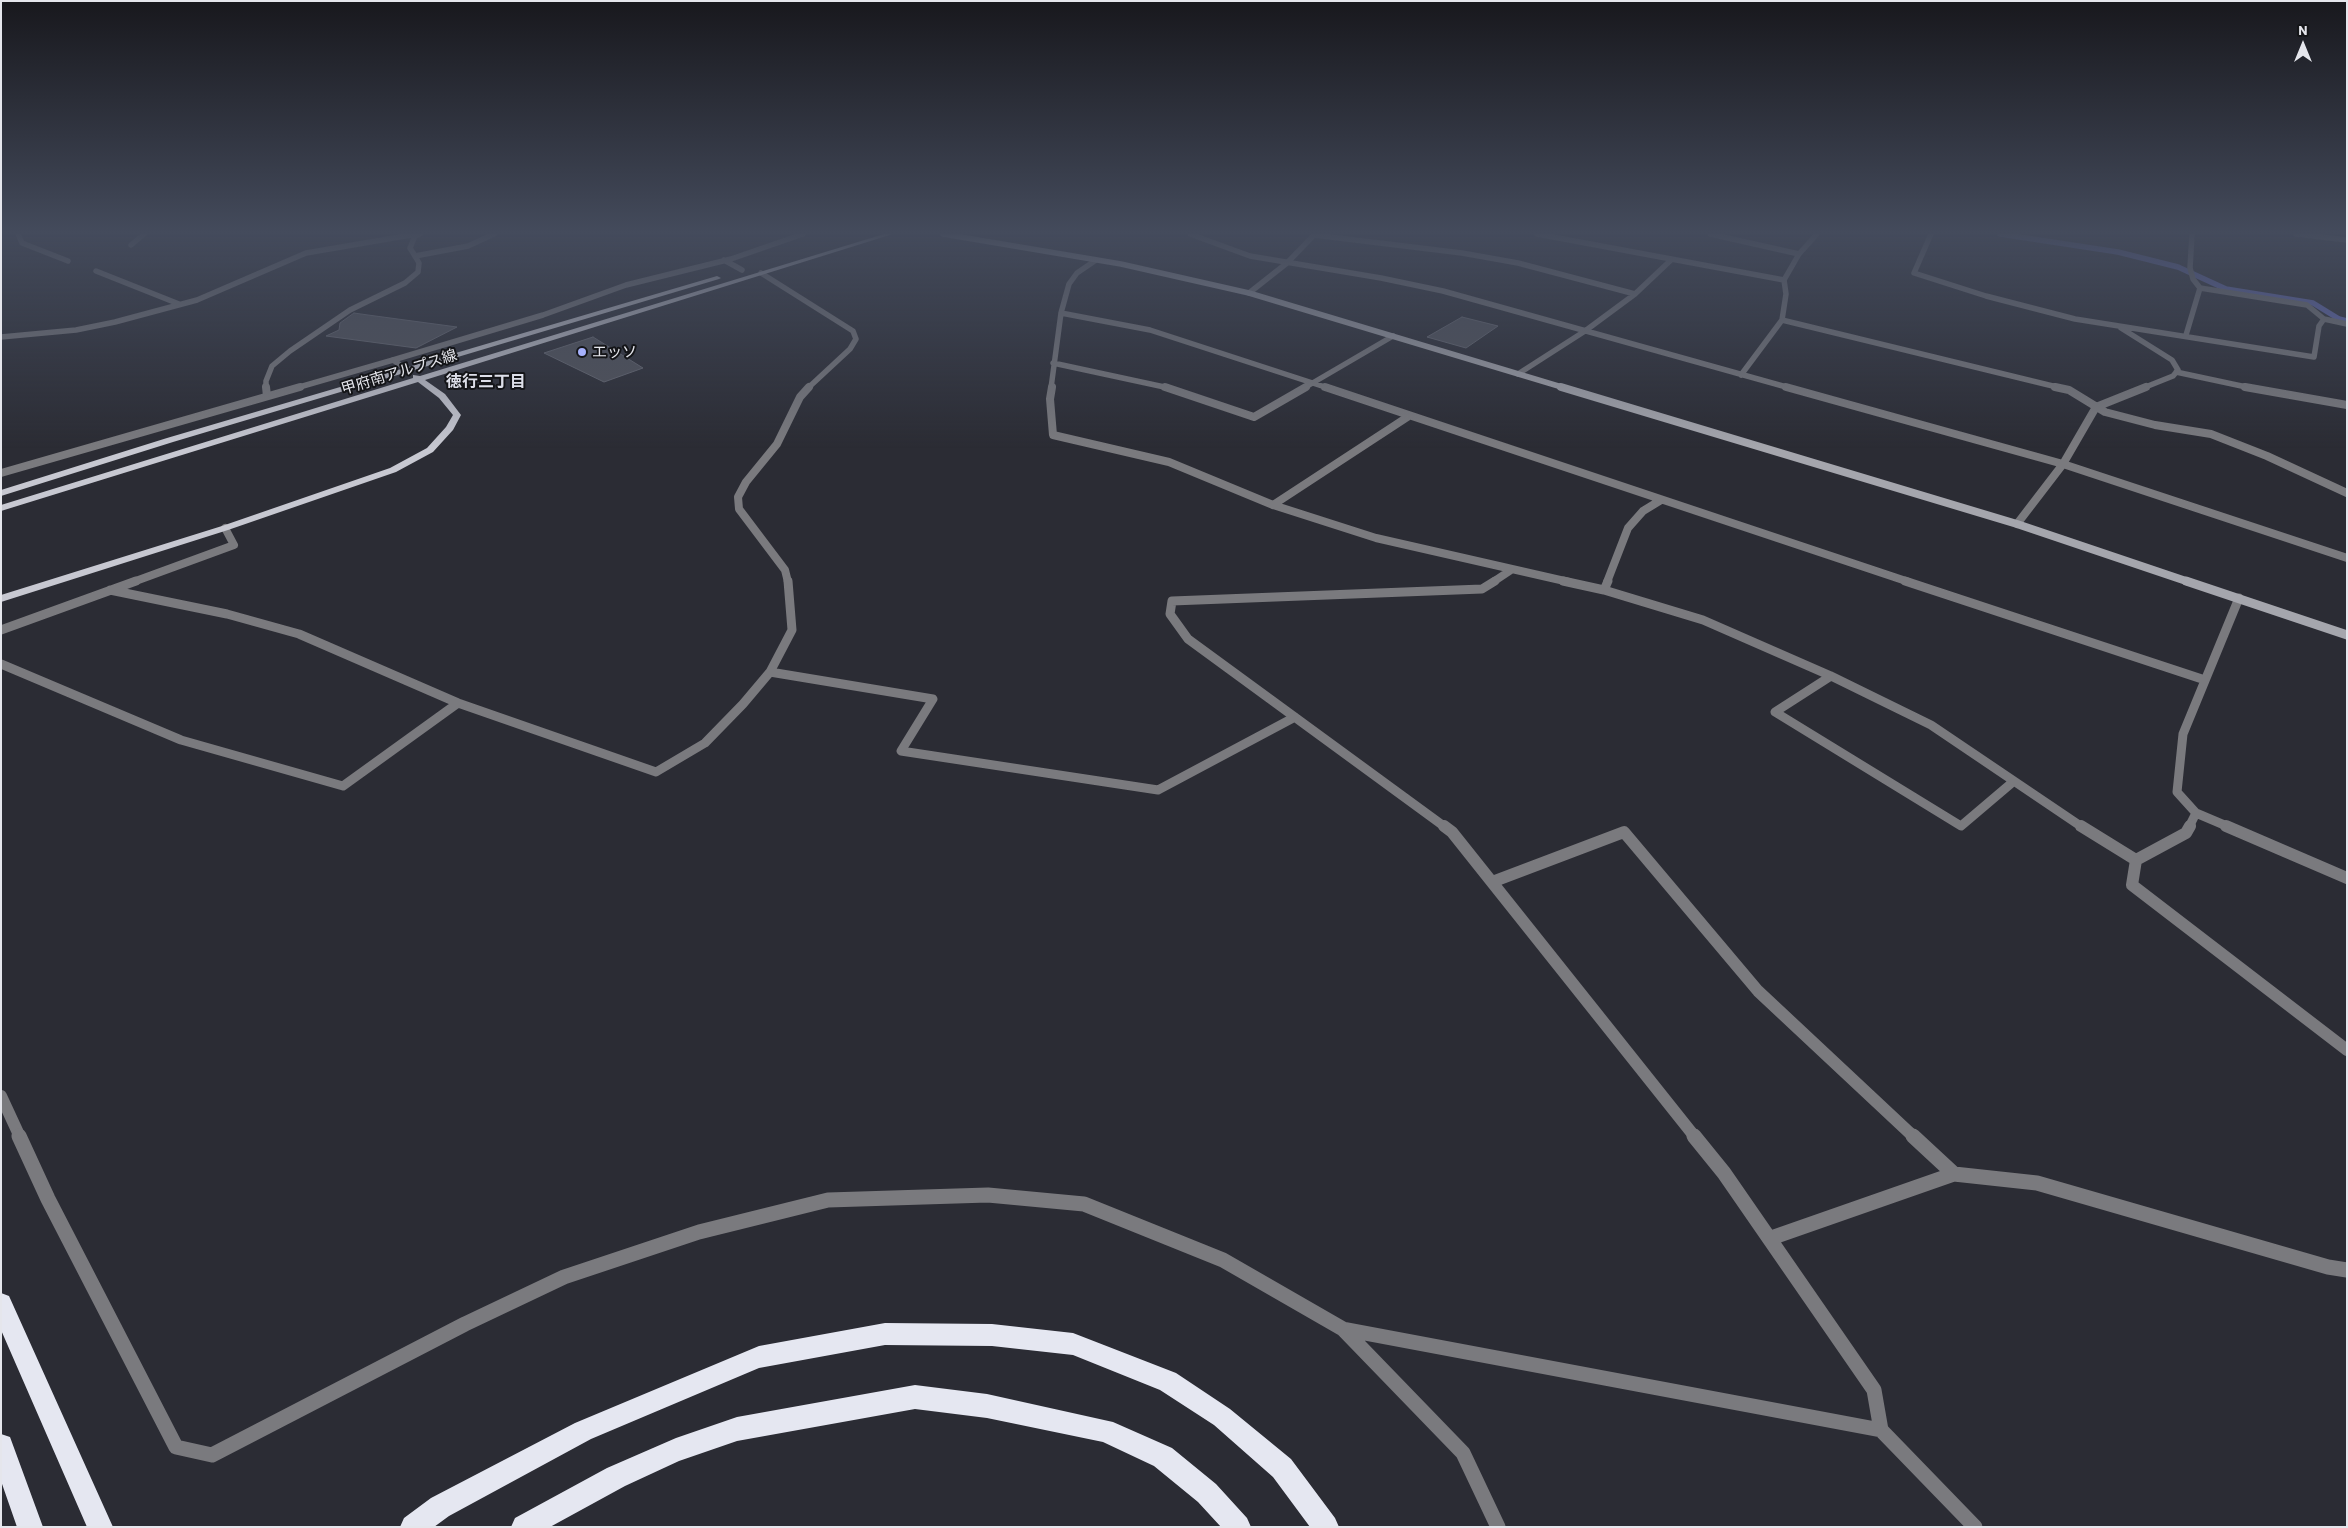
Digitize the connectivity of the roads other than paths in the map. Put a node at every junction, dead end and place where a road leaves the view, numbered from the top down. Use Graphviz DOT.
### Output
graph roads {
  1 [pos="174,305"];
  2 [pos="360,305"];
  3 [pos="570,305"];
  4 [pos="622,305"];
  5 [pos="658,305"];
  6 [pos="812,305"];
  7 [pos="1063,305"];
  8 [pos="1288,305"];
  9 [pos="1494,305"];
  10 [pos="1620,305"];
  11 [pos="1784,305"];
  12 [pos="2022,305"];
  13 [pos="2195,305"];
  14 [pos="2307,305"];
  15 [pos="1061,313"];
  16 [pos="2324,319"];
  17 [pos="1782,320"];
  18 [pos="2347,324"];
  19 [pos="2117,326"];
  20 [pos="1585,331"];
  21 [pos="2186,334"];
  22 [pos="1393,336"];
  23 [pos="1,337"];
  24 [pos="393,360"];
  25 [pos="1053,363"];
  26 [pos="406,369"];
  27 [pos="2176,372"];
  28 [pos="1518,374"];
  29 [pos="1741,375"];
  30 [pos="421,380"];
  31 [pos="1311,383"];
  32 [pos="267,396"];
  33 [pos="2347,405"];
  34 [pos="2096,407"];
  35 [pos="1409,416"];
  36 [pos="2063,464"];
  37 [pos="1,474"];
  38 [pos="1,493"];
  39 [pos="2347,493"];
  40 [pos="1661,500"];
  41 [pos="1273,505"];
  42 [pos="1,508"];
  43 [pos="2017,524"];
  44 [pos="225,528"];
  45 [pos="2347,558"];
  46 [pos="1510,570"];
  47 [pos="110,590"];
  48 [pos="1604,590"];
  49 [pos="2238,598"];
  50 [pos="1,599"];
  51 [pos="1,630"];
  52 [pos="2347,635"];
  53 [pos="1,664"];
  54 [pos="770,672"];
  55 [pos="1831,676"];
  56 [pos="2205,680"];
  57 [pos="458,703"];
  58 [pos="1296,717"];
  59 [pos="2014,781"];
  60 [pos="2196,813"];
  61 [pos="2136,860"];
  62 [pos="2347,878"];
  63 [pos="1492,882"];
  64 [pos="2347,1050"];
  65 [pos="1,1096"];
  66 [pos="1954,1174"];
  67 [pos="1771,1238"];
  68 [pos="2347,1270"];
  69 [pos="1,1304"];
  70 [pos="1343,1329"];
  71 [pos="1882,1430"];
  72 [pos="1,1446"];
  73 [pos="30,1527"];
  74 [pos="100,1527"];
  75 [pos="413,1527"];
  76 [pos="524,1527"];
  77 [pos="1238,1527"];
  78 [pos="1326,1527"];
  79 [pos="1498,1527"];
  80 [pos="1975,1527"];
  1 -- 23 [label="street"];
  2 -- 32 [label="street"];
  3 -- 24 [label="street"];
  4 -- 26 [label="main road, 甲府南アルプス線"];
  5 -- 30 [label="main road, 甲府南アルプス線"];
  6 -- 54 [label="street"];
  7 -- 15 [label="street"];
  8 -- 22 [label="street"];
  9 -- 20 [label="street"];
  10 -- 20 [label="street"];
  11 -- 17 [label="street"];
  12 -- 19 [label="street"];
  13 -- 21 [label="street"];
  14 -- 16 [label="street"];
  15 -- 25 [label="street"];
  15 -- 31 [label="street"];
  16 -- 18 [label="street"];
  16 -- 21 [label="street"];
  17 -- 29 [label="street"];
  17 -- 34 [label="street"];
  19 -- 21 [label="street"];
  19 -- 27 [label="street"];
  20 -- 28 [label="street"];
  20 -- 29 [label="street"];
  22 -- 28 [label="street"];
  22 -- 31 [label="street"];
  24 -- 26 [label="street"];
  24 -- 32 [label="street"];
  25 -- 31 [label="street"];
  25 -- 41 [label="street"];
  26 -- 30 [label="main road"];
  26 -- 38 [label="main road, 甲府南アルプス線"];
  27 -- 33 [label="street"];
  27 -- 34 [label="street"];
  28 -- 43 [label="street"];
  29 -- 36 [label="street"];
  30 -- 42 [label="main road, 甲府南アルプス線"];
  30 -- 44 [label="main road"];
  31 -- 35 [label="street"];
  32 -- 37 [label="street"];
  34 -- 36 [label="street"];
  34 -- 39 [label="street"];
  35 -- 40 [label="street"];
  35 -- 41 [label="street"];
  36 -- 43 [label="street"];
  36 -- 45 [label="street"];
  40 -- 48 [label="street"];
  40 -- 56 [label="street"];
  41 -- 46 [label="street"];
  43 -- 49 [label="street"];
  44 -- 47 [label="street"];
  44 -- 50 [label="main road"];
  46 -- 48 [label="street"];
  46 -- 58 [label="street"];
  47 -- 51 [label="street"];
  47 -- 57 [label="street"];
  48 -- 55 [label="street"];
  49 -- 52 [label="street"];
  49 -- 56 [label="street"];
  53 -- 57 [label="street"];
  54 -- 57 [label="street"];
  54 -- 58 [label="street"];
  55 -- 59 [label="street"];
  55 -- 59 [label="street"];
  56 -- 60 [label="street"];
  58 -- 63 [label="street"];
  59 -- 61 [label="street"];
  60 -- 61 [label="street"];
  60 -- 62 [label="street"];
  61 -- 64 [label="street"];
  63 -- 66 [label="street"];
  63 -- 67 [label="street"];
  65 -- 70 [label="street"];
  66 -- 67 [label="street"];
  66 -- 68 [label="street"];
  67 -- 71 [label="street"];
  69 -- 74 [label="highway"];
  70 -- 71 [label="street"];
  70 -- 79 [label="street"];
  71 -- 80 [label="street"];
  72 -- 73 [label="highway"];
  75 -- 78 [label="highway"];
  76 -- 77 [label="highway"];
}
